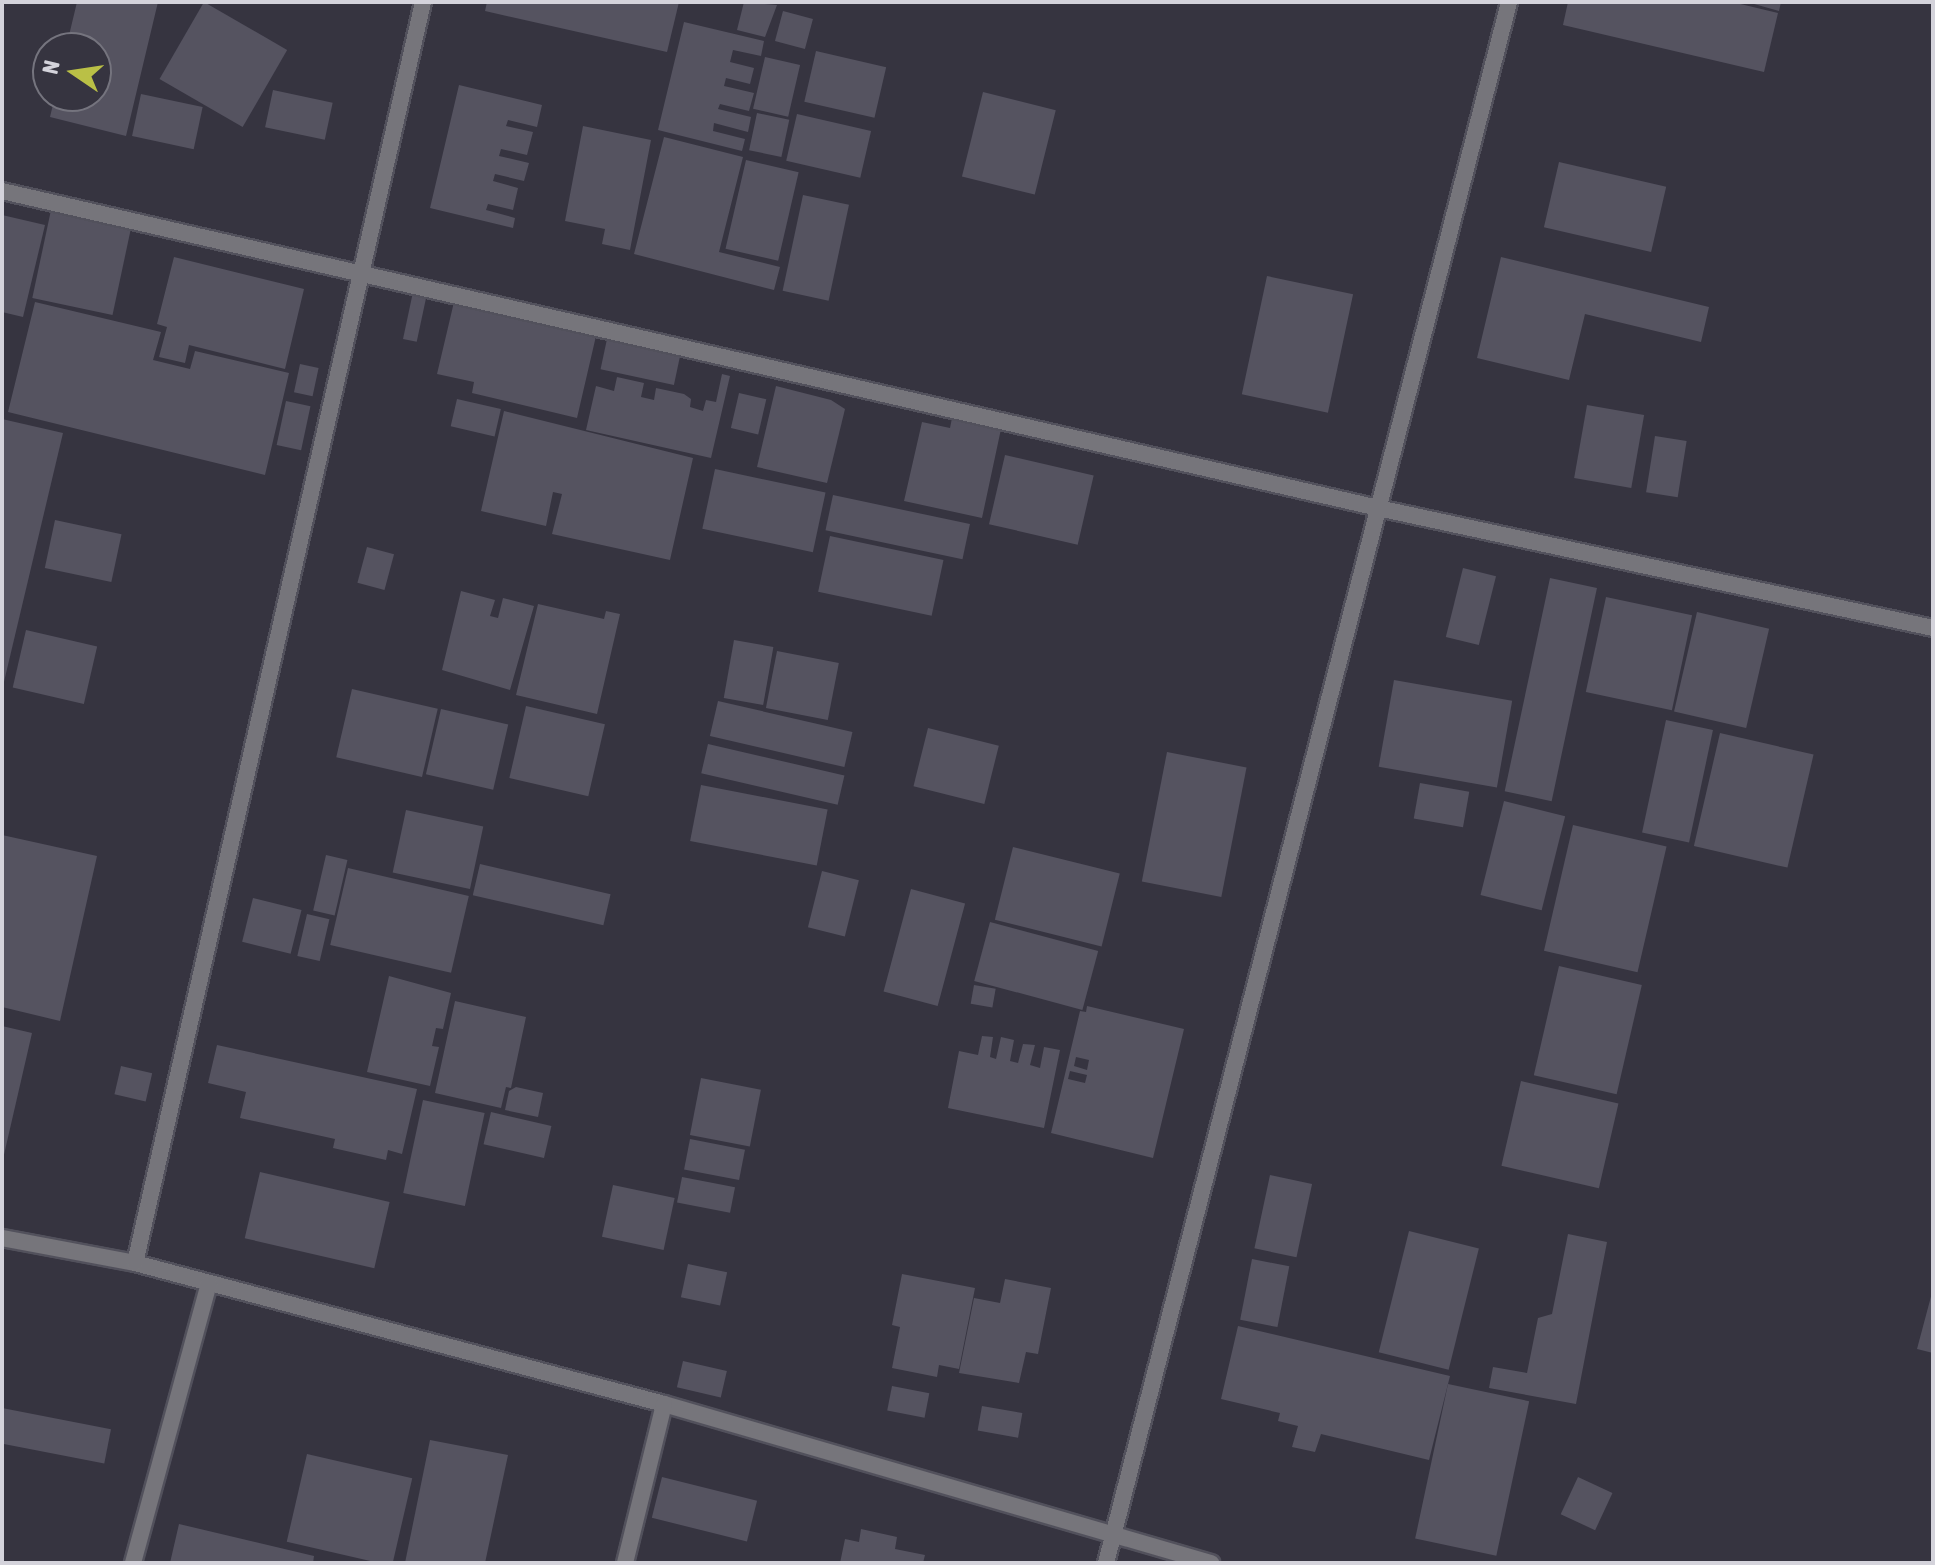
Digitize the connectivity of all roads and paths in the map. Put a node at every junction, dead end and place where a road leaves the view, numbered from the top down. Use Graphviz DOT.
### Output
graph roads {
  1 [pos="423,2"];
  2 [pos="1509,2"];
  3 [pos="2,191"];
  4 [pos="361,277"];
  5 [pos="1378,508"];
  6 [pos="1933,628"];
  7 [pos="2,1238"];
  8 [pos="135,1263"];
  9 [pos="209,1283"];
  10 [pos="664,1404"];
  11 [pos="1112,1538"];
  12 [pos="133,1563"];
  13 [pos="625,1563"];
  14 [pos="1106,1563"];
  15 [pos="1211,1563"];
  1 -- 4 [label="street"];
  2 -- 5 [label="street"];
  3 -- 4 [label="street"];
  4 -- 5 [label="street"];
  4 -- 8 [label="street"];
  5 -- 6 [label="street"];
  5 -- 11 [label="street"];
  7 -- 8 [label="street"];
  8 -- 9 [label="street"];
  9 -- 10 [label="street"];
  9 -- 12 [label="street"];
  10 -- 11 [label="street"];
  10 -- 13 [label="street"];
  11 -- 14 [label="street"];
  11 -- 15 [label="street"];
}
